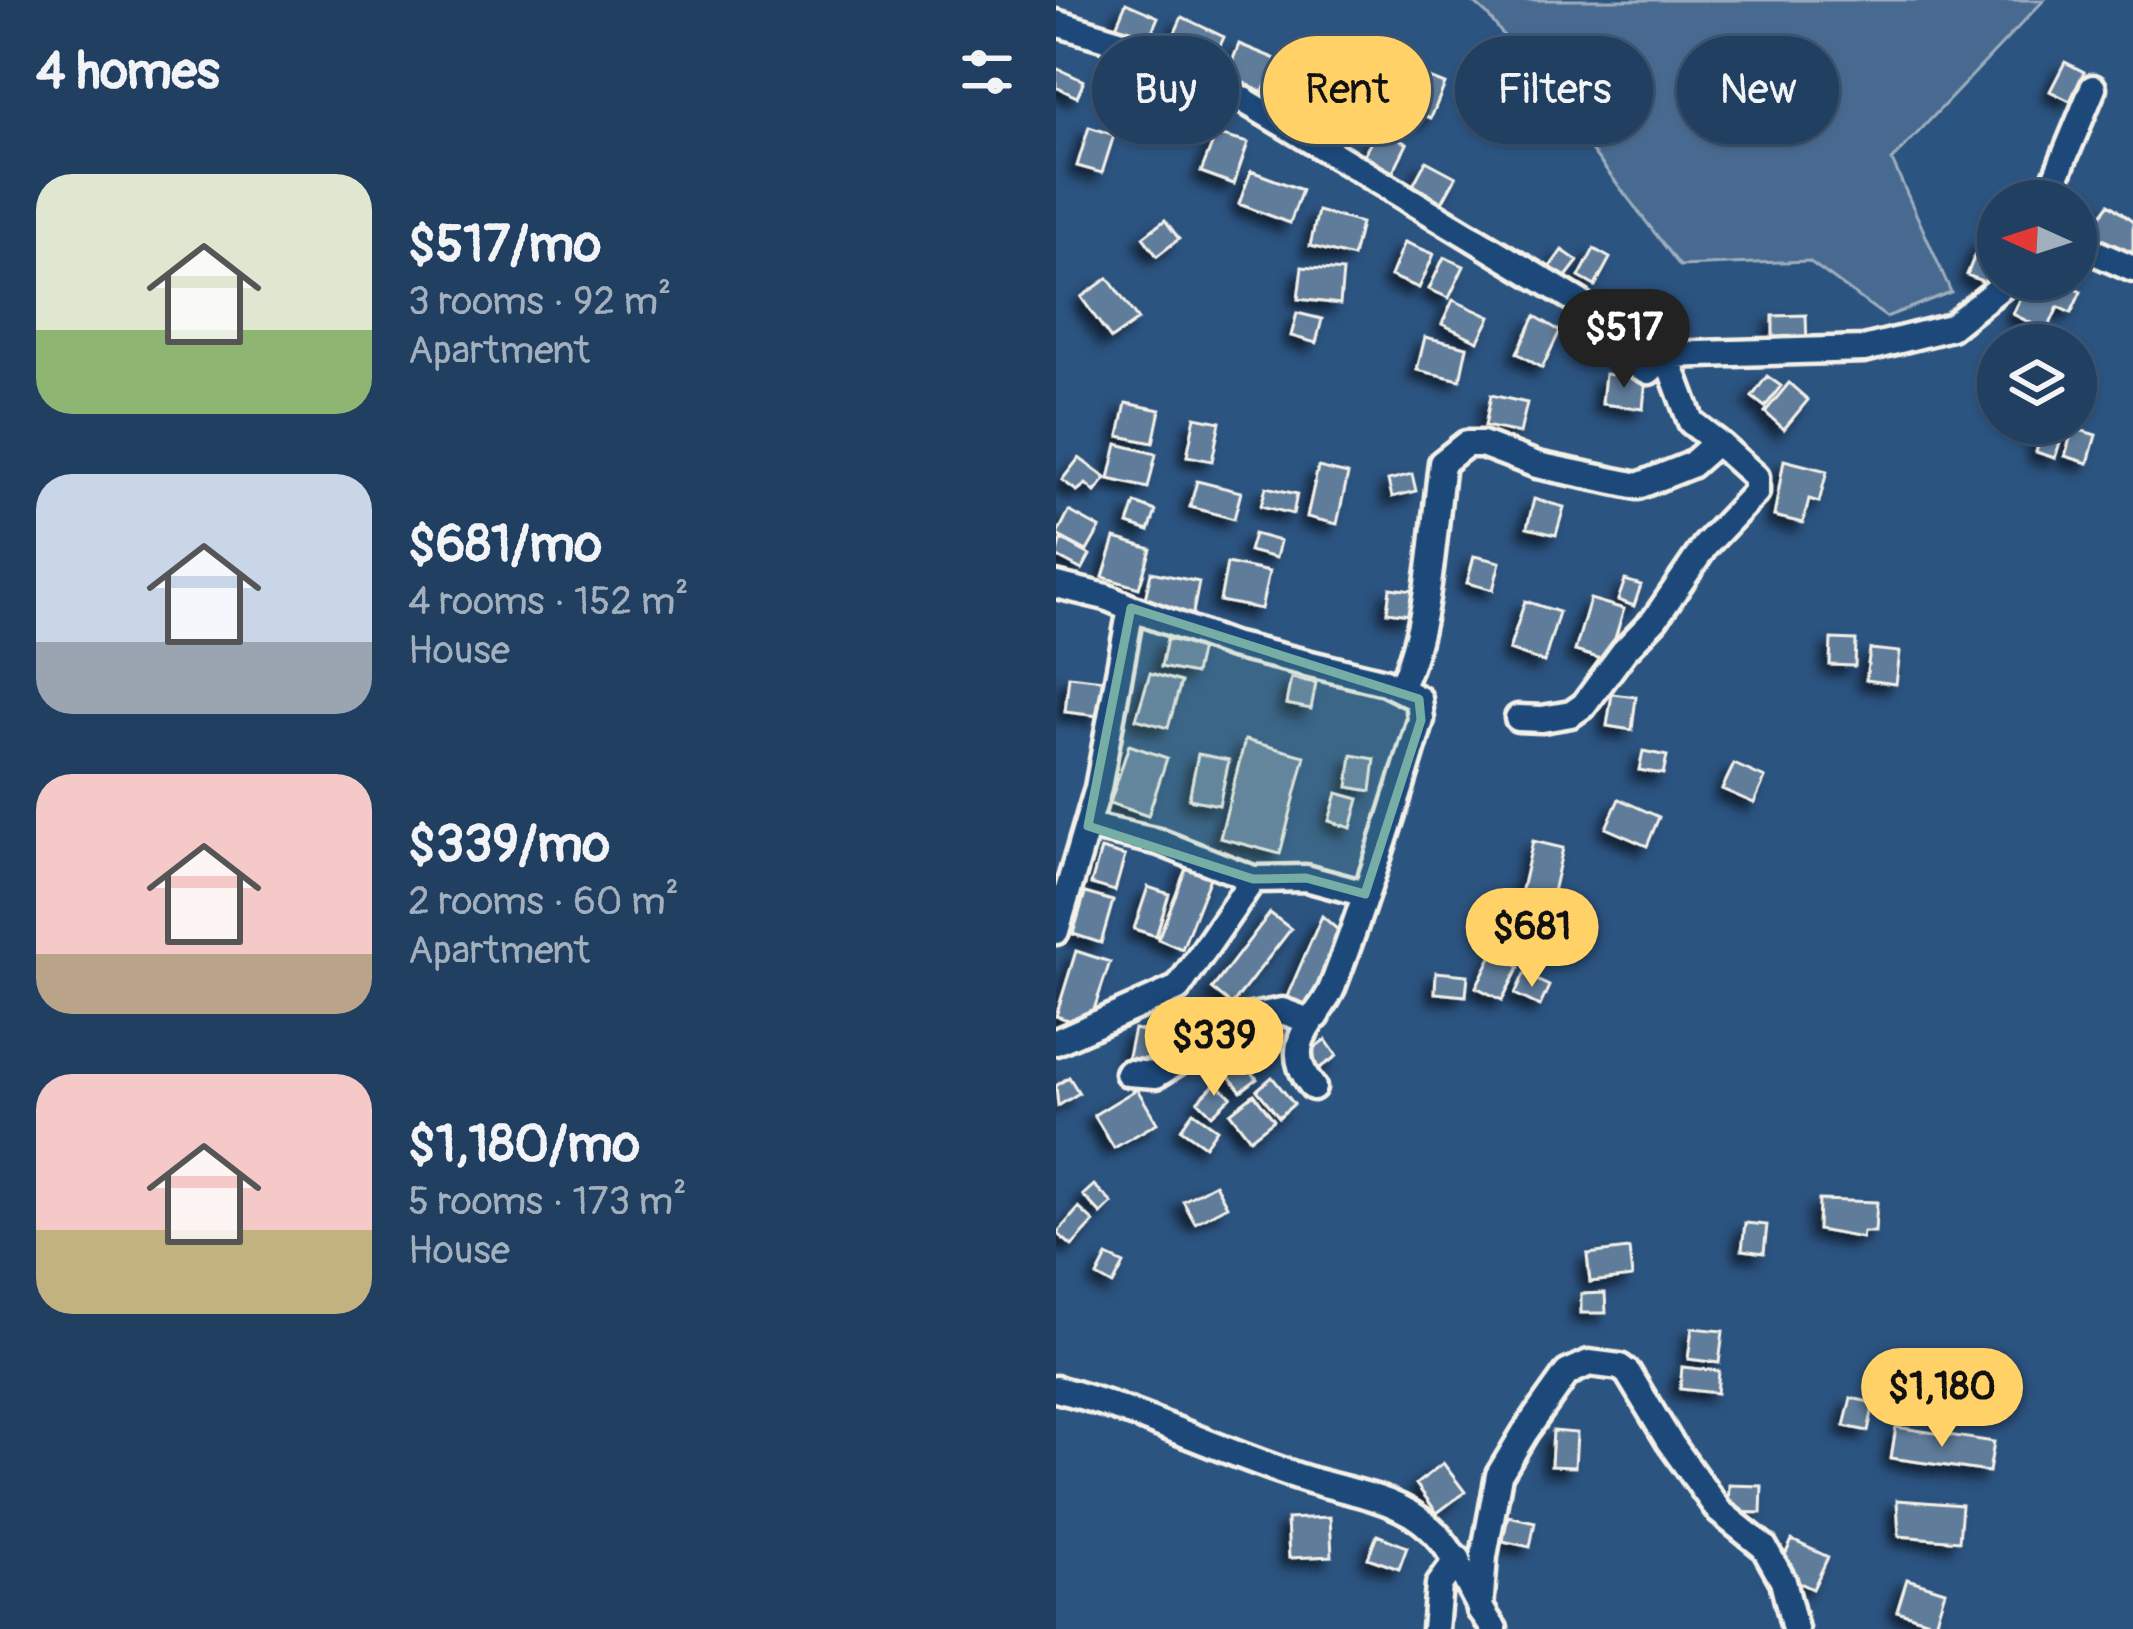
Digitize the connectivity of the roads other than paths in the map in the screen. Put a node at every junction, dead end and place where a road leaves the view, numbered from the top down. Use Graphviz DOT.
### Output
graph roads {
  1 [pos="1056,23"];
  2 [pos="2093,88"];
  3 [pos="2055,180"];
  4 [pos="2097,253"];
  5 [pos="2133,269"];
  6 [pos="1985,300"];
  7 [pos="1666,355"];
  8 [pos="1717,442"];
  9 [pos="1056,585"];
  10 [pos="1131,608"];
  11 [pos="1400,688"];
  12 [pos="1518,718"];
  13 [pos="1088,826"];
  14 [pos="1252,879"];
  15 [pos="1365,894"];
  16 [pos="1056,931"];
  17 [pos="1317,1016"];
  18 [pos="1056,1042"];
  19 [pos="1128,1073"];
  20 [pos="1313,1087"];
  21 [pos="1056,1389"];
  22 [pos="1458,1559"];
  23 [pos="1487,1620"];
  24 [pos="1435,1629"];
  25 [pos="1795,1629"];
  1 -- 7 [label="street"];
  2 -- 3 [label="street"];
  4 -- 5 [label="street"];
  6 -- 7 [label="street"];
  7 -- 8 [label="street"];
  8 -- 11 [label="street"];
  8 -- 12 [label="street"];
  9 -- 10 [label="street"];
  10 -- 11 [label="street"];
  10 -- 13 [label="street"];
  11 -- 15 [label="street"];
  13 -- 14 [label="street"];
  13 -- 16 [label="street"];
  14 -- 15 [label="street"];
  14 -- 18 [label="street"];
  15 -- 17 [label="street"];
  17 -- 19 [label="street"];
  17 -- 20 [label="street"];
  21 -- 22 [label="street"];
  22 -- 23 [label="street"];
  22 -- 24 [label="street"];
  23 -- 25 [label="street"];
}
